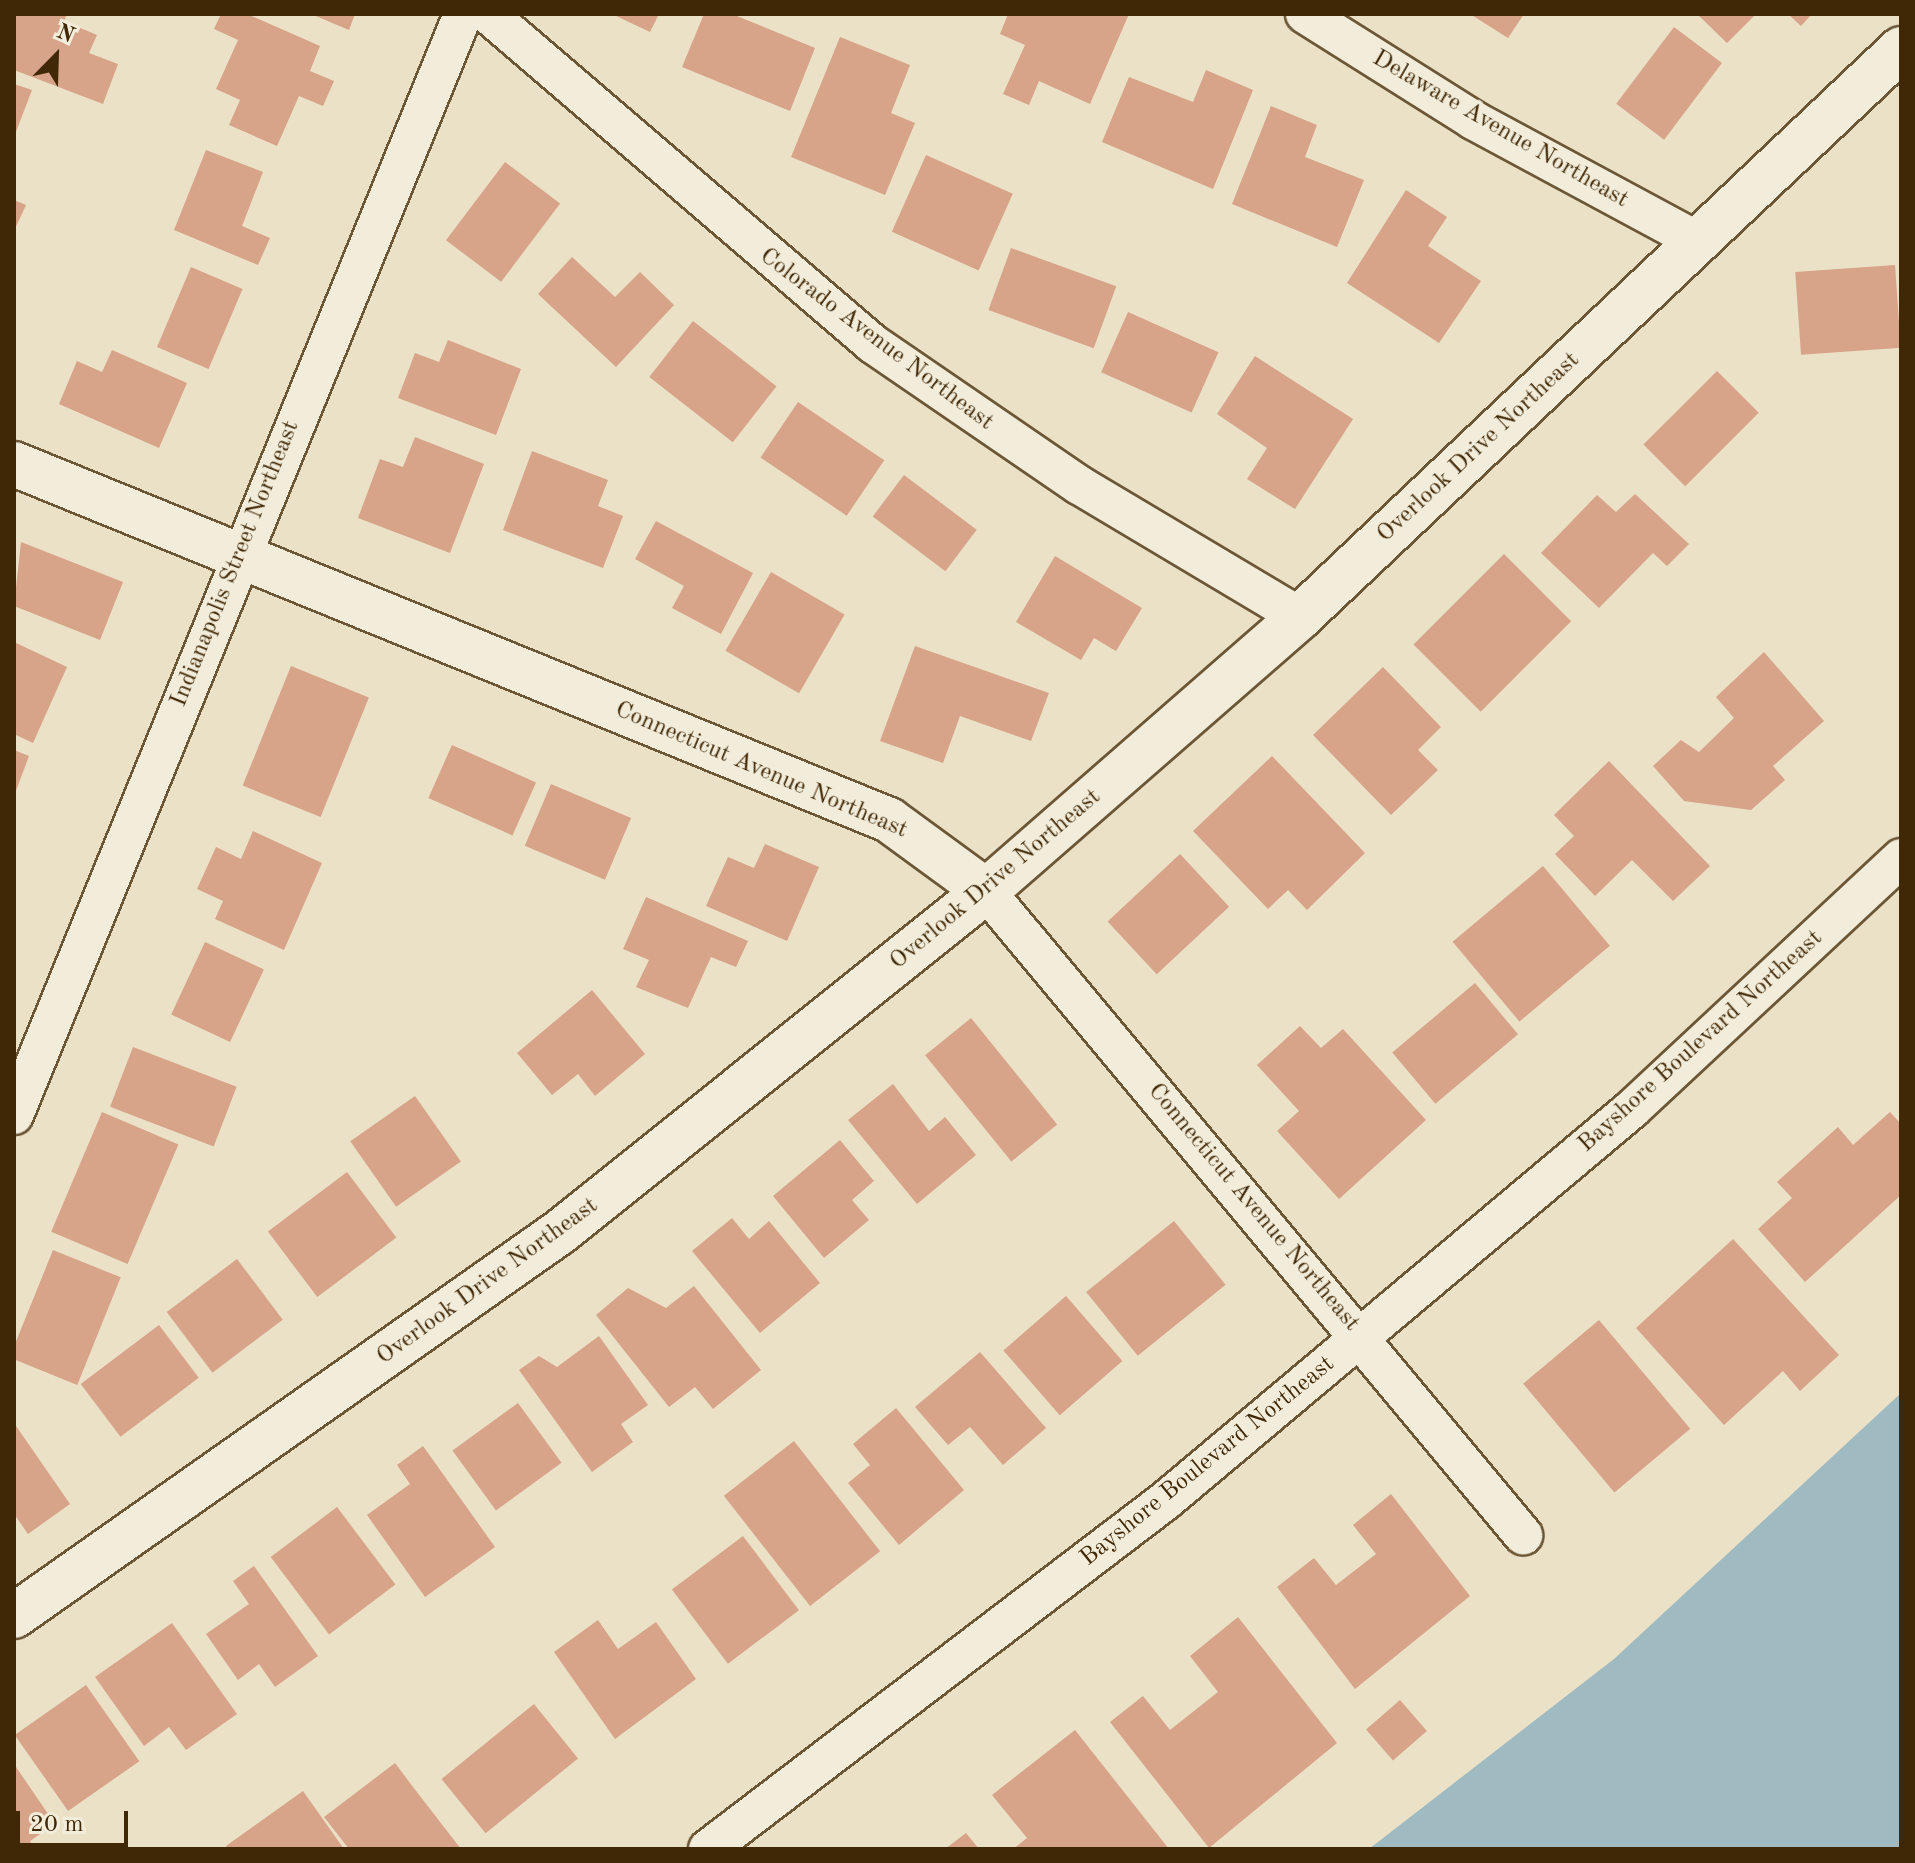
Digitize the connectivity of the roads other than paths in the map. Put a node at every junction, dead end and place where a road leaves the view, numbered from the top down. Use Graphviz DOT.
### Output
graph roads {
  1 [pos="463,14"];
  2 [pos="488,14"];
  3 [pos="1305,14"];
  4 [pos="1901,49"];
  5 [pos="1698,241"];
  6 [pos="14,464"];
  7 [pos="238,556"];
  8 [pos="1300,617"];
  9 [pos="1901,858"];
  10 [pos="986,891"];
  11 [pos="14,1115"];
  12 [pos="1361,1338"];
  13 [pos="1523,1535"];
  14 [pos="14,1616"];
  15 [pos="708,1849"];
  1 -- 7 [label="street, Indianapolis Street Northeast"];
  2 -- 8 [label="street, Colorado Avenue Northeast"];
  3 -- 5 [label="street, Delaware Avenue Northeast"];
  4 -- 5 [label="street, Overlook Drive Northeast"];
  5 -- 8 [label="street, Overlook Drive Northeast"];
  6 -- 7 [label="street, Connecticut Avenue Northeast"];
  7 -- 10 [label="street, Connecticut Avenue Northeast"];
  7 -- 11 [label="street, Indianapolis Street Northeast"];
  8 -- 10 [label="street, Overlook Drive Northeast"];
  9 -- 12 [label="street, Bayshore Boulevard Northeast"];
  10 -- 12 [label="street, Connecticut Avenue Northeast"];
  10 -- 14 [label="street, Overlook Drive Northeast"];
  12 -- 13 [label="street, Connecticut Avenue Northeast"];
  12 -- 15 [label="street, Bayshore Boulevard Northeast"];
}
